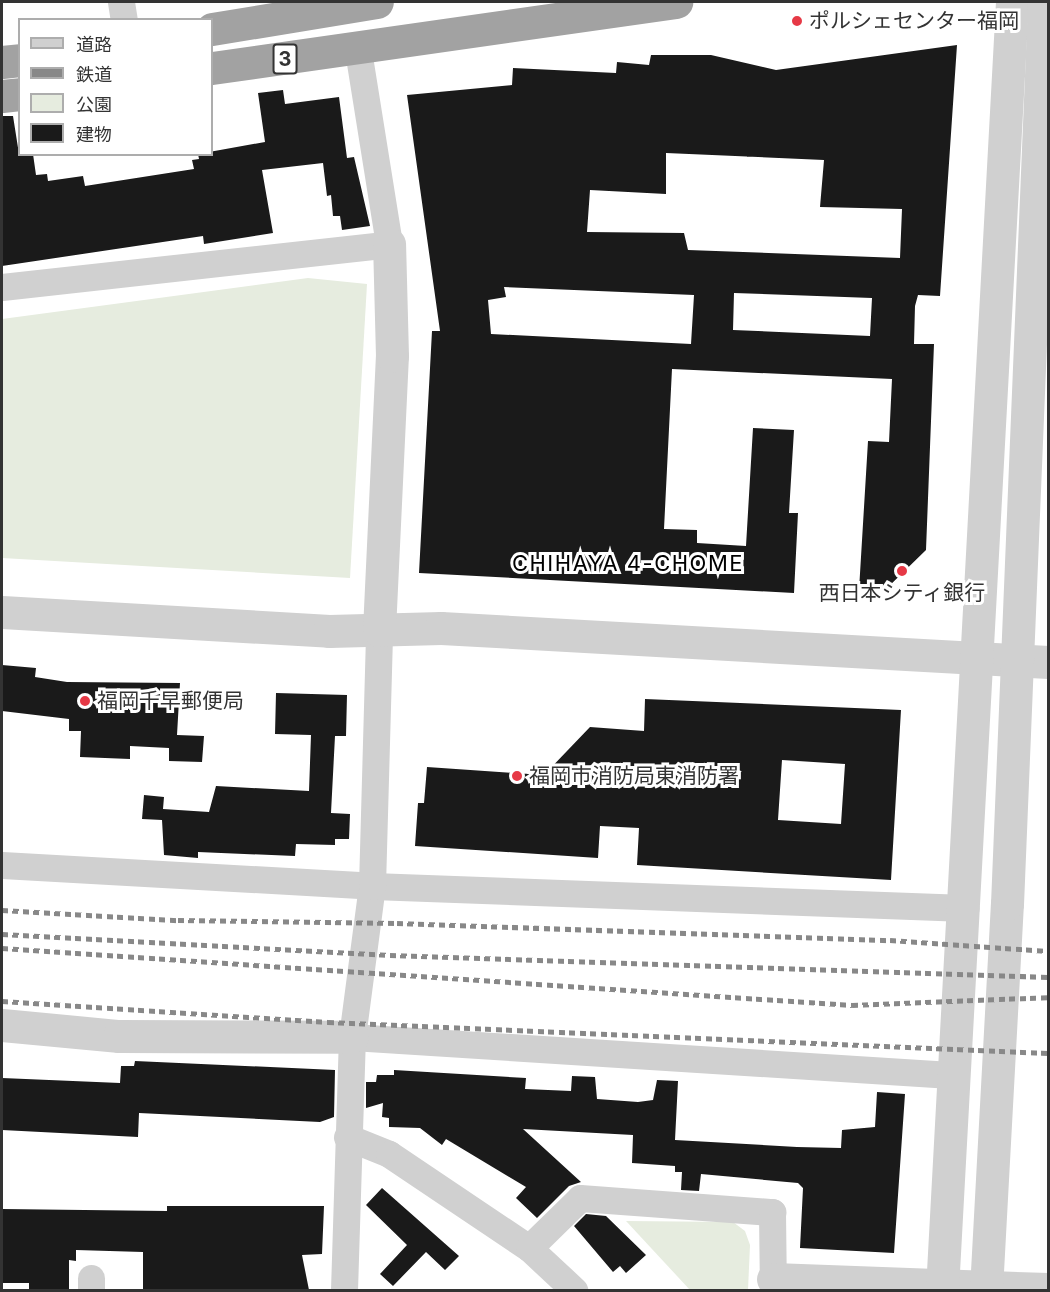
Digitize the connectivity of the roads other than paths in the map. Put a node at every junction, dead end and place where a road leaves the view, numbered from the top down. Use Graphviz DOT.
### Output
graph roads {
  1 [pos="121,2"];
  2 [pos="377,2"];
  3 [pos="676,2"];
  4 [pos="1012,2"];
  5 [pos="1044,2"];
  6 [pos="124,18"];
  7 [pos="213,29"];
  8 [pos="358,50"];
  9 [pos="18,60"];
  10 [pos="2,63"];
  11 [pos="213,68"];
  12 [pos="18,93"];
  13 [pos="2,96"];
  14 [pos="389,244"];
  15 [pos="1040,279"];
  16 [pos="2,288"];
  17 [pos="2,612"];
  18 [pos="379,630"];
  19 [pos="978,658"];
  20 [pos="1017,660"];
  21 [pos="1048,662"];
  22 [pos="2,865"];
  23 [pos="372,886"];
  24 [pos="966,908"];
  25 [pos="2,1025"];
  26 [pos="352,1037"];
  27 [pos="951,1076"];
  28 [pos="346,1137"];
  29 [pos="529,1248"];
  30 [pos="773,1285"];
  31 [pos="942,1288"];
  32 [pos="986,1288"];
  33 [pos="1048,1289"];
  34 [pos="344,1290"];
  35 [pos="574,1290"];
  1 -- 6 [label="street"];
  2 -- 7 [label="highway, 3"];
  3 -- 8 [label="highway, 3"];
  4 -- 19 [label="street"];
  5 -- 15 [label="street"];
  8 -- 11 [label="highway, 3"];
  8 -- 14 [label="street"];
  9 -- 10 [label="highway"];
  12 -- 13 [label="highway"];
  14 -- 16 [label="street"];
  14 -- 18 [label="street"];
  15 -- 20 [label="street"];
  17 -- 18 [label="street"];
  18 -- 19 [label="street"];
  18 -- 23 [label="street"];
  19 -- 20 [label="street"];
  19 -- 24 [label="street"];
  20 -- 21 [label="street"];
  20 -- 32 [label="street"];
  22 -- 23 [label="street"];
  23 -- 24 [label="street"];
  23 -- 26 [label="street"];
  24 -- 27 [label="street"];
  25 -- 26 [label="street"];
  26 -- 27 [label="street"];
  26 -- 28 [label="street"];
  27 -- 31 [label="street"];
  28 -- 29 [label="street"];
  28 -- 34 [label="street"];
  29 -- 30 [label="street"];
  29 -- 35 [label="street"];
  30 -- 31 [label="street"];
  31 -- 32 [label="street"];
  32 -- 33 [label="street"];
}
